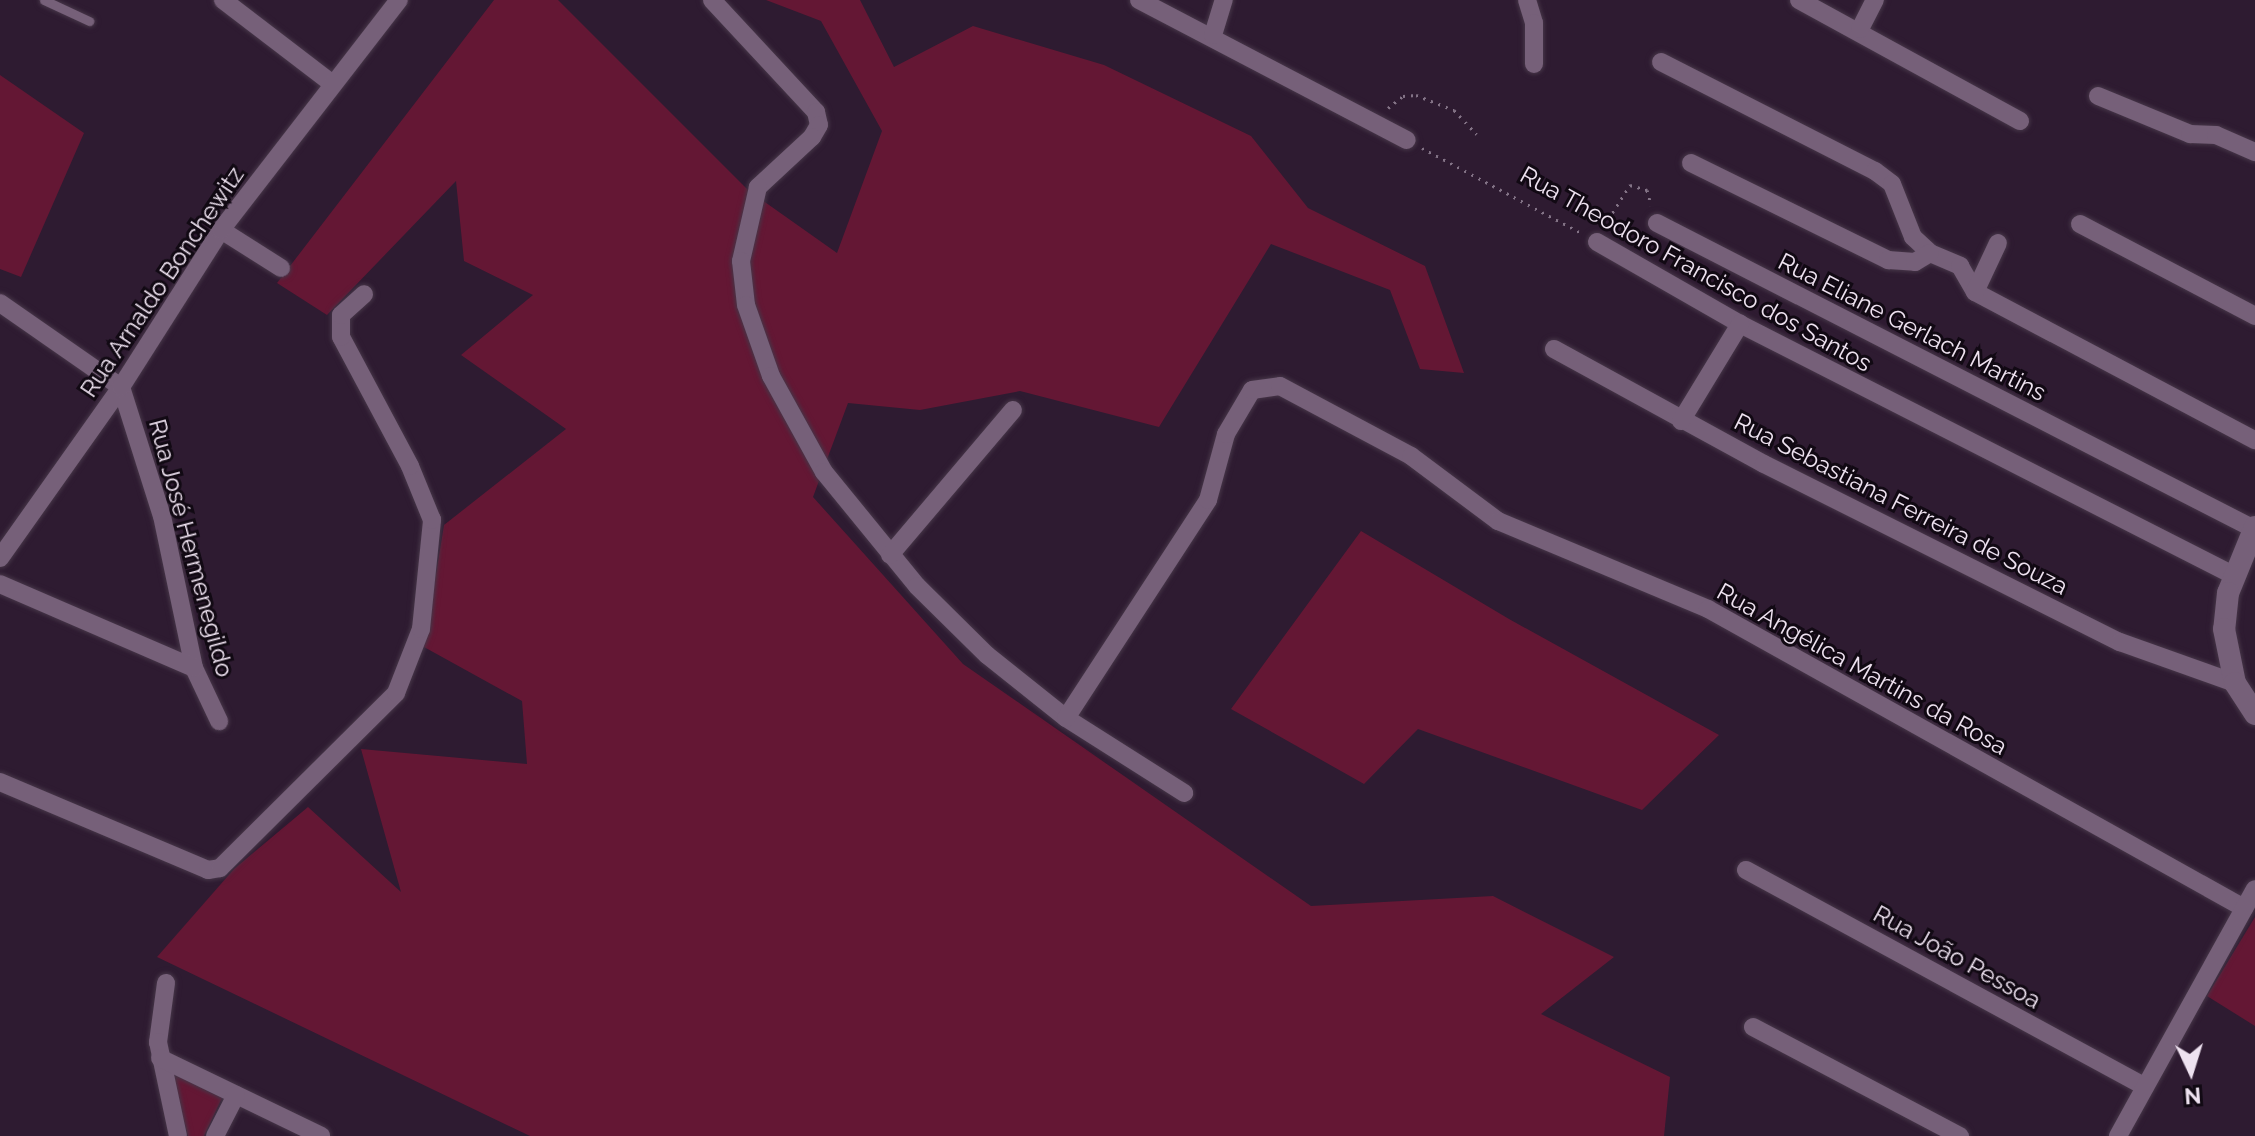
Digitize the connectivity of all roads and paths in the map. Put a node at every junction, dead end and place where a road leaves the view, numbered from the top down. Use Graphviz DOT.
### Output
graph roads {
  1 [pos="44,0"];
  2 [pos="223,0"];
  3 [pos="399,0"];
  4 [pos="712,0"];
  5 [pos="1139,0"];
  6 [pos="1224,0"];
  7 [pos="1527,0"];
  8 [pos="1799,0"];
  9 [pos="1875,0"];
  10 [pos="89,21"];
  11 [pos="1860,29"];
  12 [pos="1213,35"];
  13 [pos="1661,62"];
  14 [pos="1534,64"];
  15 [pos="333,84"];
  16 [pos="2098,96"];
  17 [pos="2020,121"];
  18 [pos="1376,123"];
  19 [pos="1476,134"];
  20 [pos="1407,140"];
  21 [pos="2255,152"];
  22 [pos="1691,163"];
  23 [pos="1657,223"];
  24 [pos="2080,224"];
  25 [pos="221,230"];
  26 [pos="1597,242"];
  27 [pos="1998,243"];
  28 [pos="1930,253"];
  29 [pos="281,268"];
  30 [pos="1975,292"];
  31 [pos="364,294"];
  32 [pos="0,303"];
  33 [pos="2255,316"];
  34 [pos="1740,324"];
  35 [pos="1554,349"];
  36 [pos="121,387"];
  37 [pos="1013,410"];
  38 [pos="1681,421"];
  39 [pos="2255,440"];
  40 [pos="2253,535"];
  41 [pos="890,555"];
  42 [pos="0,558"];
  43 [pos="2233,575"];
  44 [pos="0,584"];
  45 [pos="194,668"];
  46 [pos="2235,683"];
  47 [pos="2255,714"];
  48 [pos="1066,718"];
  49 [pos="219,721"];
  50 [pos="0,782"];
  51 [pos="1184,793"];
  52 [pos="1746,870"];
  53 [pos="2255,889"];
  54 [pos="2244,908"];
  55 [pos="166,983"];
  56 [pos="1753,1027"];
  57 [pos="160,1058"];
  58 [pos="2145,1087"];
  59 [pos="236,1095"];
  60 [pos="178,1136"];
  61 [pos="215,1136"];
  62 [pos="321,1136"];
  63 [pos="1960,1136"];
  64 [pos="2118,1136"];
  1 -- 10 [label="lane"];
  2 -- 15 [label="street"];
  3 -- 15 [label="street, Rua Arnaldo Bonchewitz"];
  4 -- 41 [label="street"];
  5 -- 12 [label="street"];
  6 -- 12 [label="street"];
  7 -- 14 [label="street"];
  8 -- 11 [label="street"];
  9 -- 11 [label="street"];
  11 -- 17 [label="street"];
  12 -- 18 [label="street"];
  13 -- 28 [label="street"];
  15 -- 25 [label="street, Rua Arnaldo Bonchewitz"];
  16 -- 21 [label="street"];
  18 -- 19 [label="path"];
  18 -- 20 [label="street"];
  20 -- 26 [label="path, Rua Theodoro Francisco dos Santos"];
  22 -- 28 [label="street"];
  23 -- 26 [label="path"];
  23 -- 40 [label="street, Rua Eliane Gerlach Martins"];
  24 -- 33 [label="street"];
  25 -- 29 [label="street"];
  25 -- 36 [label="street, Rua Arnaldo Bonchewitz"];
  26 -- 34 [label="street, Rua Theodoro Francisco dos Santos"];
  27 -- 30 [label="street"];
  28 -- 30 [label="street"];
  30 -- 39 [label="street"];
  31 -- 50 [label="street"];
  32 -- 36 [label="street"];
  34 -- 38 [label="street"];
  34 -- 43 [label="street, Rua Theodoro Francisco dos Santos"];
  35 -- 38 [label="street, Rua Sebastiana Ferreira de Souza"];
  36 -- 42 [label="street, Rua Arnaldo Bonchewitz"];
  36 -- 45 [label="street, Rua José Hermenegildo"];
  37 -- 41 [label="street"];
  38 -- 46 [label="street, Rua Sebastiana Ferreira de Souza"];
  40 -- 43 [label="street"];
  41 -- 48 [label="street"];
  43 -- 46 [label="street"];
  44 -- 45 [label="street"];
  45 -- 49 [label="street, Rua José Hermenegildo"];
  46 -- 47 [label="street"];
  48 -- 51 [label="street"];
  48 -- 54 [label="street, Rua Angélica Martins da Rosa"];
  52 -- 58 [label="street, Rua João Pessoa"];
  53 -- 54 [label="street"];
  54 -- 58 [label="street"];
  55 -- 57 [label="street"];
  56 -- 63 [label="street"];
  57 -- 59 [label="street"];
  57 -- 60 [label="street"];
  58 -- 64 [label="street"];
  59 -- 61 [label="street"];
  59 -- 62 [label="street"];
}
